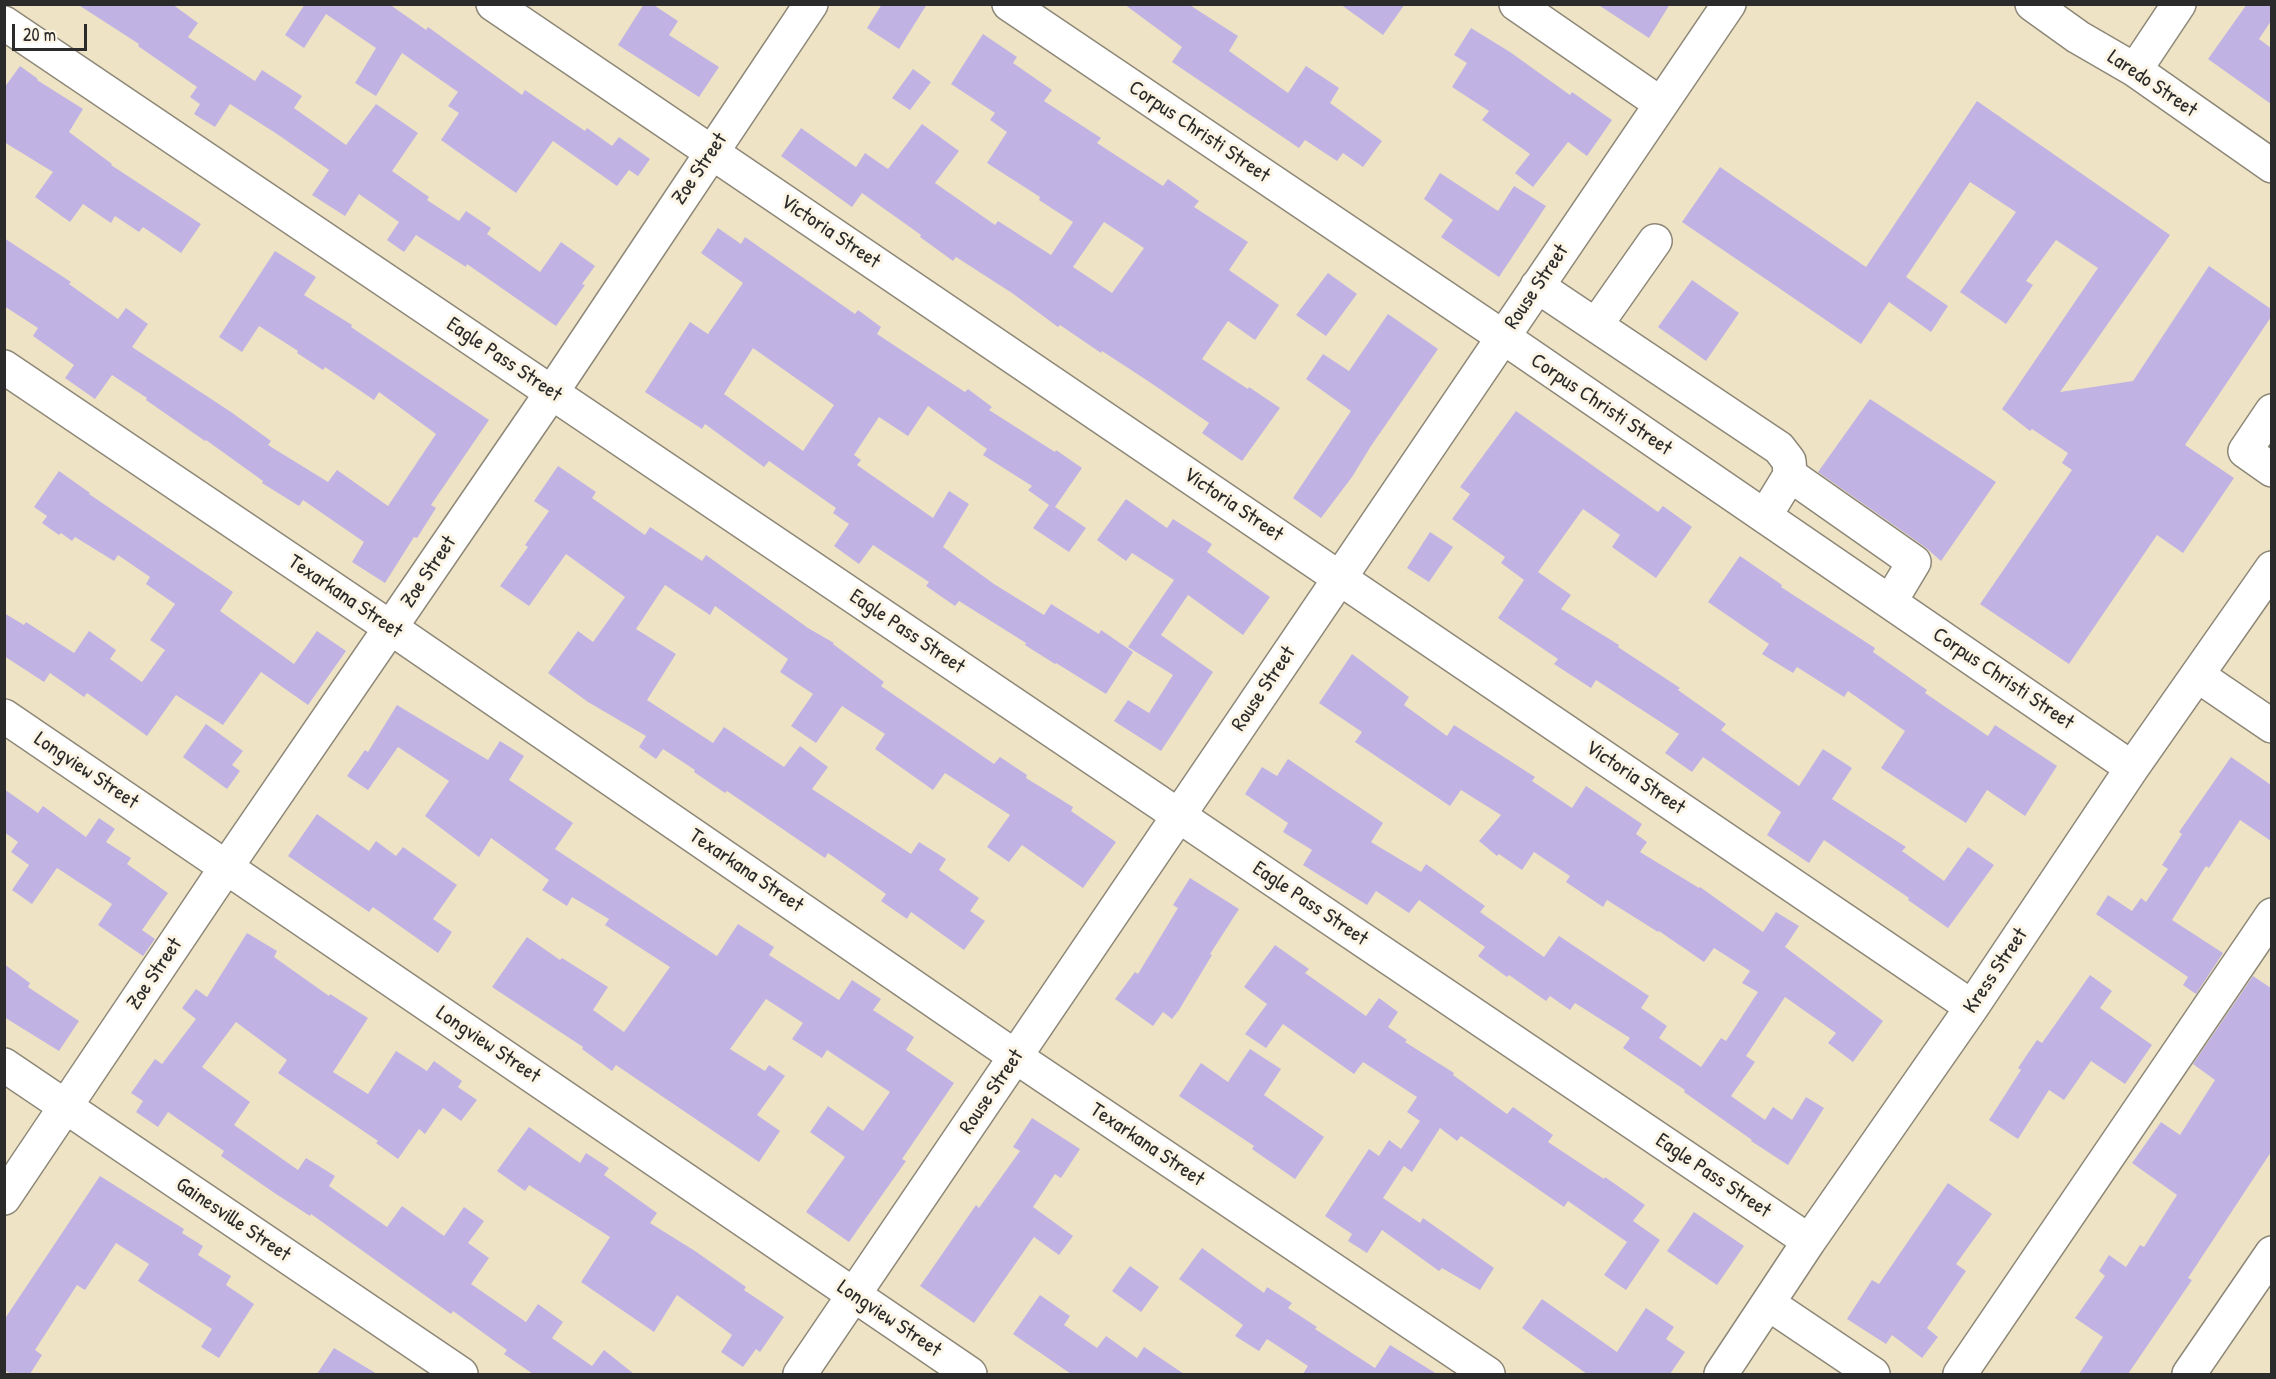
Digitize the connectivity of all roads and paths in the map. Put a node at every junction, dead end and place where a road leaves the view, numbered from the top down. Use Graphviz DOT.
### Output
graph roads {
  1 [pos="493,4"];
  2 [pos="811,4"];
  3 [pos="1009,4"];
  4 [pos="1516,4"];
  5 [pos="1729,4"];
  6 [pos="2032,4"];
  7 [pos="2179,4"];
  8 [pos="4,23"];
  9 [pos="2135,70"];
  10 [pos="1661,104"];
  11 [pos="711,152"];
  12 [pos="2271,165"];
  13 [pos="1655,241"];
  14 [pos="1537,286"];
  15 [pos="1596,326"];
  16 [pos="1503,337"];
  17 [pos="4,367"];
  18 [pos="552,392"];
  19 [pos="2271,411"];
  20 [pos="2271,470"];
  21 [pos="1790,475"];
  22 [pos="1765,516"];
  23 [pos="2271,568"];
  24 [pos="1340,578"];
  25 [pos="1890,602"];
  26 [pos="391,628"];
  27 [pos="2197,675"];
  28 [pos="4,716"];
  29 [pos="2271,726"];
  30 [pos="2132,768"];
  31 [pos="1179,816"];
  32 [pos="227,866"];
  33 [pos="2271,915"];
  34 [pos="1972,1007"];
  35 [pos="1016,1057"];
  36 [pos="4,1065"];
  37 [pos="66,1107"];
  38 [pos="4,1198"];
  39 [pos="1809,1241"];
  40 [pos="2271,1253"];
  41 [pos="854,1295"];
  42 [pos="1769,1304"];
  43 [pos="460,1374"];
  44 [pos="800,1374"];
  45 [pos="970,1374"];
  46 [pos="1488,1374"];
  47 [pos="1721,1374"];
  48 [pos="1873,1374"];
  49 [pos="1960,1374"];
  50 [pos="2189,1374"];
  1 -- 11 [label="street, Victoria Street"];
  2 -- 11 [label="street, Zoe Street"];
  3 -- 16 [label="street, Corpus Christi Street"];
  4 -- 10 [label="street"];
  5 -- 10 [label="street, Rouse Street"];
  6 -- 9 [label="street, Laredo Street"];
  7 -- 9 [label="street"];
  8 -- 18 [label="street, Eagle Pass Street"];
  9 -- 12 [label="street, Laredo Street"];
  10 -- 14 [label="street, Rouse Street"];
  11 -- 18 [label="street, Zoe Street"];
  11 -- 24 [label="street, Victoria Street"];
  13 -- 15 [label="street"];
  14 -- 15 [label="street"];
  14 -- 16 [label="street, Rouse Street"];
  15 -- 21 [label="street"];
  16 -- 22 [label="street, Corpus Christi Street"];
  16 -- 24 [label="street, Rouse Street"];
  17 -- 26 [label="street, Texarkana Street"];
  18 -- 26 [label="street, Zoe Street"];
  18 -- 31 [label="street, Eagle Pass Street"];
  19 -- 20 [label="street"];
  21 -- 22 [label="street"];
  21 -- 25 [label="street"];
  22 -- 25 [label="street, Corpus Christi Street"];
  23 -- 27 [label="street, Kress Street"];
  24 -- 31 [label="street, Rouse Street"];
  24 -- 34 [label="street, Victoria Street"];
  25 -- 30 [label="street, Corpus Christi Street"];
  26 -- 32 [label="street, Zoe Street"];
  26 -- 35 [label="street, Texarkana Street"];
  27 -- 29 [label="street"];
  27 -- 30 [label="street, Kress Street"];
  28 -- 32 [label="street, Longview Street"];
  30 -- 34 [label="street, Kress Street"];
  31 -- 35 [label="street, Rouse Street"];
  31 -- 39 [label="street, Eagle Pass Street"];
  32 -- 37 [label="street, Zoe Street"];
  32 -- 41 [label="street, Longview Street"];
  33 -- 49 [label="street"];
  34 -- 39 [label="street, Kress Street"];
  35 -- 41 [label="street, Rouse Street"];
  35 -- 46 [label="street, Texarkana Street"];
  36 -- 37 [label="street, Gainesville Street"];
  37 -- 38 [label="street, Zoe Street"];
  37 -- 43 [label="street, Gainesville Street"];
  39 -- 42 [label="street, Kress Street"];
  40 -- 50 [label="street"];
  41 -- 44 [label="street, Rouse Street"];
  41 -- 45 [label="street, Longview Street"];
  42 -- 47 [label="street, Kress Street"];
  42 -- 48 [label="street"];
}
